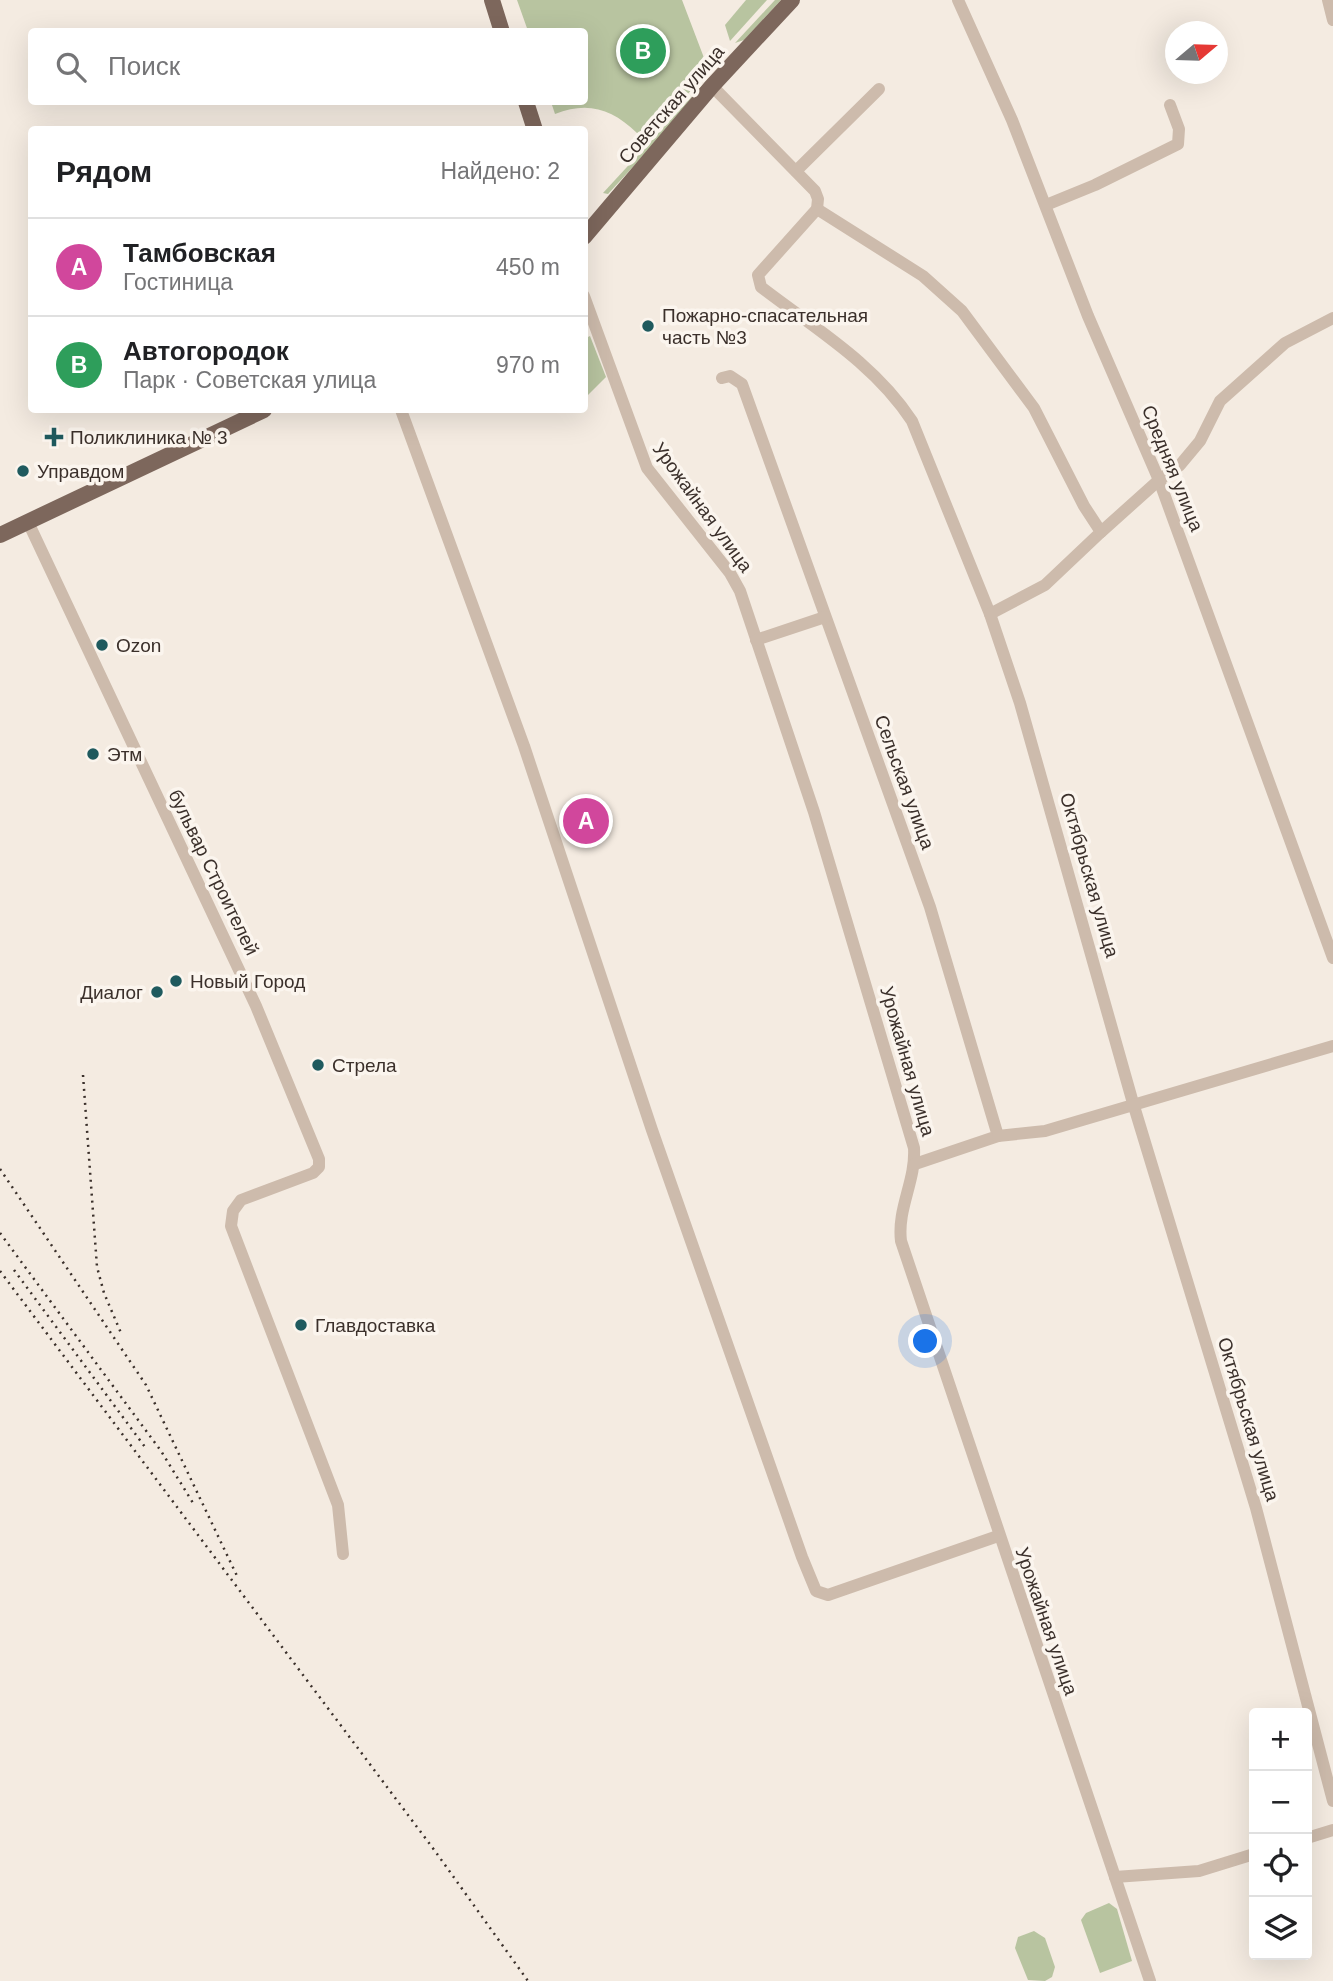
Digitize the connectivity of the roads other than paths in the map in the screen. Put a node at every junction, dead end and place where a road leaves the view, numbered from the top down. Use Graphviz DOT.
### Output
graph roads {
  1 [pos="492,0"];
  2 [pos="792,0"];
  3 [pos="958,0"];
  4 [pos="1328,0"];
  5 [pos="1333,20"];
  6 [pos="501,28"];
  7 [pos="712,86"];
  8 [pos="879,89"];
  9 [pos="527,105"];
  10 [pos="1170,105"];
  11 [pos="533,126"];
  12 [pos="796,171"];
  13 [pos="1046,205"];
  14 [pos="817,209"];
  15 [pos="588,232"];
  16 [pos="588,307"];
  17 [pos="1333,318"];
  18 [pos="722,378"];
  19 [pos="258,413"];
  20 [pos="402,413"];
  21 [pos="1159,480"];
  22 [pos="28,522"];
  23 [pos="1101,532"];
  24 [pos="0,535"];
  25 [pos="990,614"];
  26 [pos="825,617"];
  27 [pos="756,640"];
  28 [pos="1333,958"];
  29 [pos="1333,1046"];
  30 [pos="1133,1103"];
  31 [pos="998,1136"];
  32 [pos="915,1164"];
  33 [pos="998,1536"];
  34 [pos="343,1554"];
  35 [pos="1333,1801"];
  36 [pos="1333,1830"];
  37 [pos="1312,1836"];
  38 [pos="1249,1856"];
  39 [pos="1115,1877"];
  40 [pos="1150,1981"];
  1 -- 6 [label="main road"];
  2 -- 7 [label="main road, Советская улица"];
  3 -- 13 [label="street, Средняя улица"];
  4 -- 5 [label="street"];
  7 -- 12 [label="street"];
  7 -- 15 [label="main road, Советская улица"];
  8 -- 12 [label="street"];
  9 -- 11 [label="main road"];
  10 -- 13 [label="street"];
  12 -- 14 [label="street"];
  13 -- 21 [label="street, Средняя улица"];
  14 -- 23 [label="street"];
  14 -- 25 [label="street, Октябрьская улица"];
  16 -- 27 [label="street, Урожайная улица"];
  17 -- 21 [label="street"];
  18 -- 26 [label="street, Сельская улица"];
  19 -- 22 [label="main road"];
  20 -- 33 [label="street"];
  21 -- 23 [label="street"];
  21 -- 28 [label="street, Средняя улица"];
  22 -- 24 [label="main road"];
  22 -- 34 [label="street, бульвар Строителей"];
  23 -- 25 [label="street"];
  25 -- 30 [label="street, Октябрьская улица"];
  26 -- 27 [label="street"];
  26 -- 31 [label="street, Сельская улица"];
  27 -- 32 [label="street, Урожайная улица"];
  29 -- 30 [label="street"];
  30 -- 31 [label="street"];
  30 -- 35 [label="street, Октябрьская улица"];
  31 -- 32 [label="street"];
  32 -- 33 [label="street, Урожайная улица"];
  33 -- 39 [label="street, Урожайная улица"];
  36 -- 37 [label="street"];
  38 -- 39 [label="street"];
  39 -- 40 [label="street, Урожайная улица"];
}
